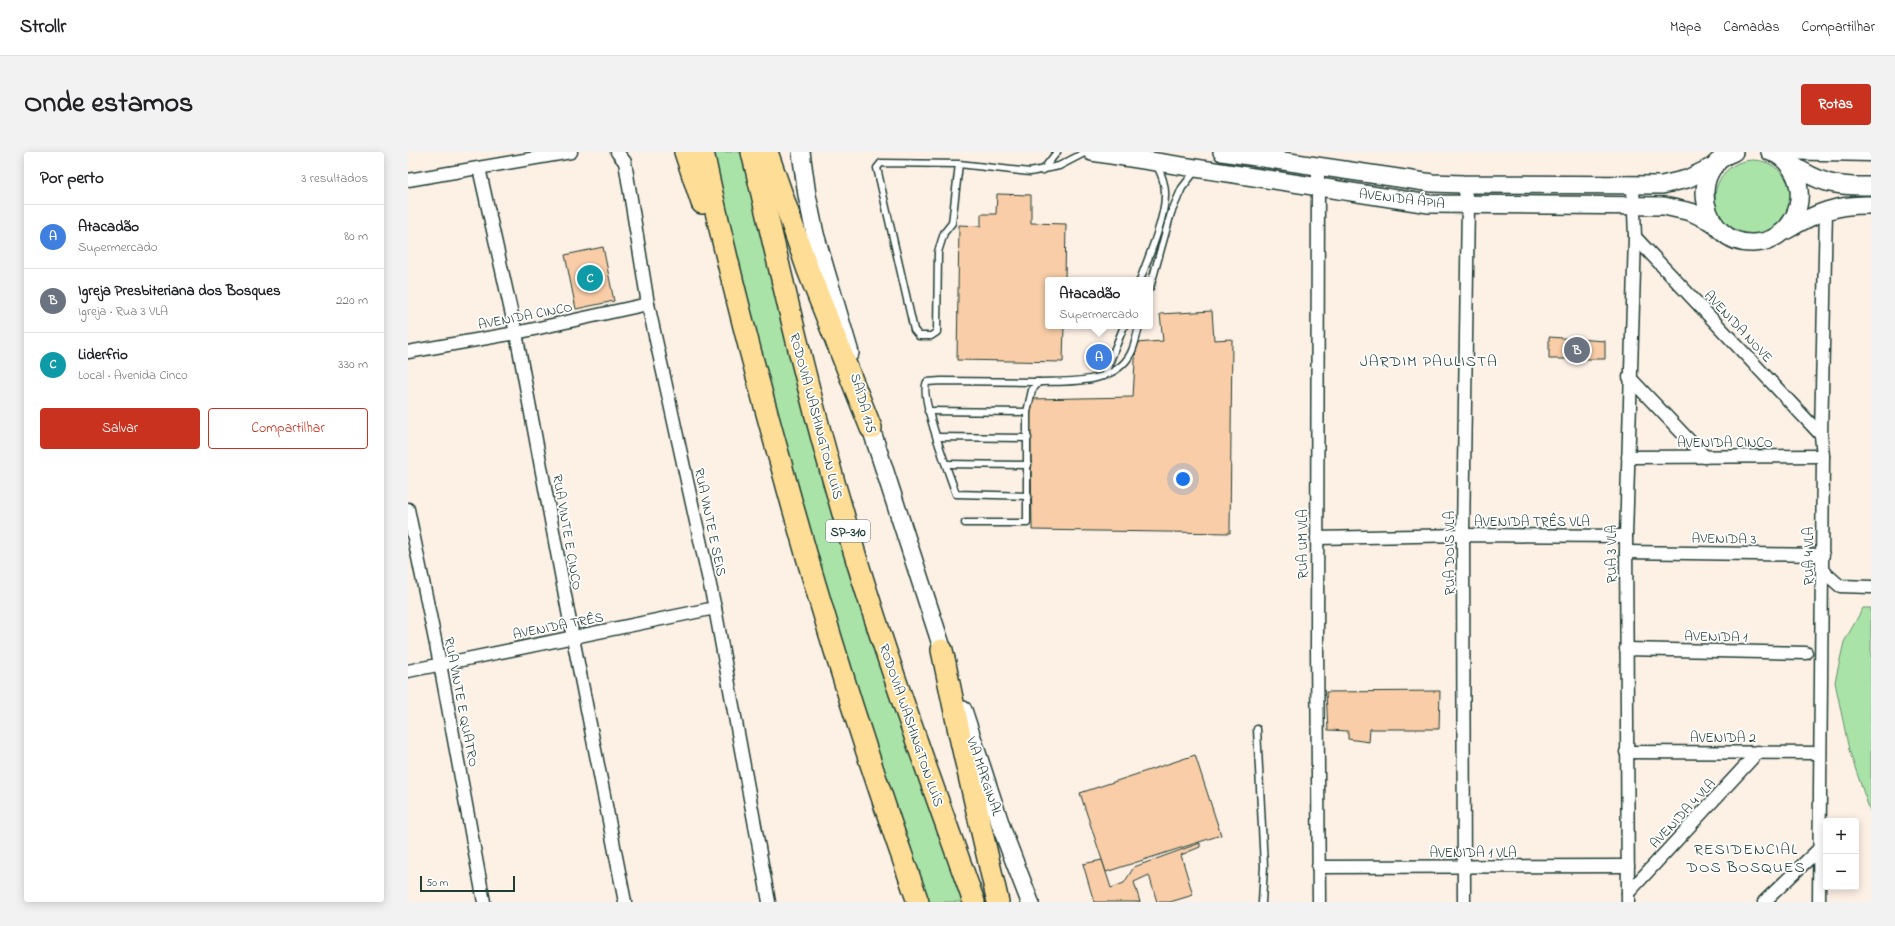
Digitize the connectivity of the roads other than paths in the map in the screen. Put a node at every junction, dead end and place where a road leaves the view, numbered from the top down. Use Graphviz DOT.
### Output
graph roads {
  1 [pos="571,152"];
  2 [pos="617,152"];
  3 [pos="685,152"];
  4 [pos="703,152"];
  5 [pos="752,152"];
  6 [pos="767,152"];
  7 [pos="801,152"];
  8 [pos="1057,152"];
  9 [pos="1086,152"];
  10 [pos="1092,152"];
  11 [pos="1222,152"];
  12 [pos="1734,152"];
  13 [pos="1871,155"];
  14 [pos="1777,156"];
  15 [pos="1156,162"];
  16 [pos="959,164"];
  17 [pos="1716,165"];
  18 [pos="1318,166"];
  19 [pos="479,168"];
  20 [pos="1198,168"];
  21 [pos="1042,171"];
  22 [pos="408,180"];
  23 [pos="1463,184"];
  24 [pos="1317,186"];
  25 [pos="1633,186"];
  26 [pos="1871,186"];
  27 [pos="1468,204"];
  28 [pos="1871,205"];
  29 [pos="1632,206"];
  30 [pos="1826,211"];
  31 [pos="1712,222"];
  32 [pos="1781,233"];
  33 [pos="1634,237"];
  34 [pos="1141,277"];
  35 [pos="1153,277"];
  36 [pos="648,304"];
  37 [pos="1123,329"];
  38 [pos="1138,329"];
  39 [pos="516,333"];
  40 [pos="746,340"];
  41 [pos="408,352"];
  42 [pos="1104,376"];
  43 [pos="1629,377"];
  44 [pos="1039,382"];
  45 [pos="928,411"];
  46 [pos="1028,412"];
  47 [pos="871,428"];
  48 [pos="1821,435"];
  49 [pos="937,437"];
  50 [pos="1028,438"];
  51 [pos="1823,456"];
  52 [pos="1706,457"];
  53 [pos="1628,458"];
  54 [pos="946,464"];
  55 [pos="1028,466"];
  56 [pos="1028,496"];
  57 [pos="408,509"];
  58 [pos="965,523"];
  59 [pos="1463,535"];
  60 [pos="1626,536"];
  61 [pos="1317,538"];
  62 [pos="1626,552"];
  63 [pos="1823,555"];
  64 [pos="1823,571"];
  65 [pos="1871,587"];
  66 [pos="715,608"];
  67 [pos="573,638"];
  68 [pos="1626,649"];
  69 [pos="942,650"];
  70 [pos="1806,653"];
  71 [pos="440,664"];
  72 [pos="408,671"];
  73 [pos="1257,729"];
  74 [pos="1626,752"];
  75 [pos="1758,752"];
  76 [pos="1820,753"];
  77 [pos="1819,849"];
  78 [pos="1628,866"];
  79 [pos="1318,867"];
  80 [pos="1464,867"];
  81 [pos="1628,898"];
  82 [pos="484,902"];
  83 [pos="625,902"];
  84 [pos="769,902"];
  85 [pos="918,902"];
  86 [pos="974,902"];
  87 [pos="998,902"];
  88 [pos="1030,902"];
  89 [pos="1262,902"];
  90 [pos="1319,902"];
  91 [pos="1464,902"];
  92 [pos="1764,902"];
  93 [pos="1819,902"];
  1 -- 19 [label="street"];
  2 -- 36 [label="street, RUA VINTE E SEIS"];
  3 -- 40 [label="highway"];
  4 -- 40 [label="highway"];
  5 -- 86 [label="highway, RODOVIA WASHINGTON LUÍS / SP-310"];
  6 -- 47 [label="highway"];
  7 -- 47 [label="street, SAÍDA 175"];
  8 -- 21 [label="lane"];
  9 -- 21 [label="lane"];
  10 -- 15 [label="street, AVENIDA ÁPIA"];
  11 -- 18 [label="street, AVENIDA ÁPIA"];
  12 -- 17 [label="street, AVENIDA ÁPIA"];
  13 -- 14 [label="street"];
  14 -- 26 [label="street"];
  14 -- 32 [label="street"];
  15 -- 20 [label="street, AVENIDA ÁPIA"];
  15 -- 34 [label="lane"];
  16 -- 16 [label="lane"];
  16 -- 21 [label="lane"];
  17 -- 25 [label="street, AVENIDA ÁPIA"];
  17 -- 31 [label="street"];
  18 -- 23 [label="street, AVENIDA ÁPIA"];
  18 -- 24 [label="street, RUA UM VLA"];
  19 -- 22 [label="street"];
  19 -- 39 [label="street, RUA VINTE E CINCO"];
  20 -- 24 [label="street, AVENIDA ÁPIA"];
  20 -- 35 [label="lane"];
  23 -- 25 [label="street, AVENIDA ÁPIA"];
  23 -- 27 [label="street, RUA DOIS VLA"];
  24 -- 27 [label="street, AVENIDA ÁPIA"];
  24 -- 61 [label="street, RUA UM VLA"];
  25 -- 29 [label="street, RUA 3 VLA"];
  27 -- 29 [label="street, AVENIDA ÁPIA"];
  27 -- 59 [label="street, RUA DOIS VLA"];
  28 -- 30 [label="street"];
  29 -- 31 [label="street, AVENIDA ÁPIA"];
  29 -- 33 [label="street, RUA 3 VLA"];
  30 -- 32 [label="street"];
  30 -- 48 [label="street, RUA 4 VLA"];
  31 -- 32 [label="street"];
  33 -- 43 [label="street, RUA 3 VLA"];
  33 -- 48 [label="street, AVENIDA NOVE"];
  36 -- 39 [label="street, AVENIDA CINCO"];
  36 -- 66 [label="street, RUA VINTE E SEIS"];
  37 -- 42 [label="lane"];
  38 -- 42 [label="lane"];
  39 -- 41 [label="street, AVENIDA CINCO"];
  39 -- 67 [label="street, RUA VINTE E CINCO"];
  40 -- 85 [label="highway"];
  42 -- 44 [label="lane"];
  43 -- 52 [label="street"];
  43 -- 53 [label="street, RUA 3 VLA"];
  44 -- 45 [label="lane"];
  44 -- 46 [label="lane"];
  45 -- 46 [label="lane"];
  45 -- 49 [label="lane"];
  46 -- 50 [label="lane"];
  47 -- 69 [label="street, SAÍDA 175"];
  48 -- 51 [label="street, RUA 4 VLA"];
  49 -- 50 [label="lane"];
  49 -- 54 [label="lane"];
  50 -- 55 [label="lane"];
  51 -- 52 [label="street, AVENIDA CINCO"];
  51 -- 63 [label="street, RUA 4 VLA"];
  52 -- 53 [label="street, AVENIDA CINCO"];
  53 -- 60 [label="street, RUA 3 VLA"];
  54 -- 55 [label="lane"];
  54 -- 56 [label="lane"];
  55 -- 56 [label="lane"];
  56 -- 58 [label="lane"];
  57 -- 71 [label="street, RUA VINTE E QUATRO"];
  59 -- 60 [label="street, AVENIDA TRÊS VLA"];
  59 -- 61 [label="street, AVENIDA TRÊS VLA"];
  59 -- 80 [label="street, RUA DOIS VLA"];
  60 -- 62 [label="street, RUA 3 VLA"];
  61 -- 79 [label="street, RUA UM VLA"];
  62 -- 63 [label="street, AVENIDA 3"];
  62 -- 68 [label="street, RUA 3 VLA"];
  63 -- 64 [label="street, RUA 4 VLA"];
  64 -- 65 [label="street"];
  64 -- 76 [label="street, RUA 4 VLA"];
  66 -- 67 [label="street, AVENIDA TRÊS"];
  66 -- 84 [label="street, RUA VINTE E SEIS"];
  67 -- 71 [label="street, AVENIDA TRÊS"];
  67 -- 83 [label="street, RUA VINTE E CINCO"];
  68 -- 70 [label="street, AVENIDA 1"];
  68 -- 74 [label="street, RUA 3 VLA"];
  69 -- 87 [label="highway"];
  69 -- 88 [label="street, VIA MARGINAL"];
  71 -- 72 [label="street, AVENIDA TRÊS"];
  71 -- 82 [label="street, RUA VINTE E QUATRO"];
  73 -- 89 [label="lane"];
  74 -- 75 [label="street, AVENIDA 2"];
  74 -- 78 [label="street, RUA 3 VLA"];
  75 -- 76 [label="street, AVENIDA 2"];
  75 -- 81 [label="street, AVENIDA 4 VLA"];
  76 -- 77 [label="street, RUA 4 VLA"];
  77 -- 92 [label="street"];
  77 -- 93 [label="street, RUA 4 VLA"];
  78 -- 80 [label="street, AVENIDA 1 VLA"];
  78 -- 81 [label="street, RUA 3 VLA"];
  79 -- 80 [label="street, AVENIDA 1 VLA"];
  79 -- 90 [label="street, RUA UM VLA"];
  80 -- 91 [label="street, RUA DOIS VLA"];
}
